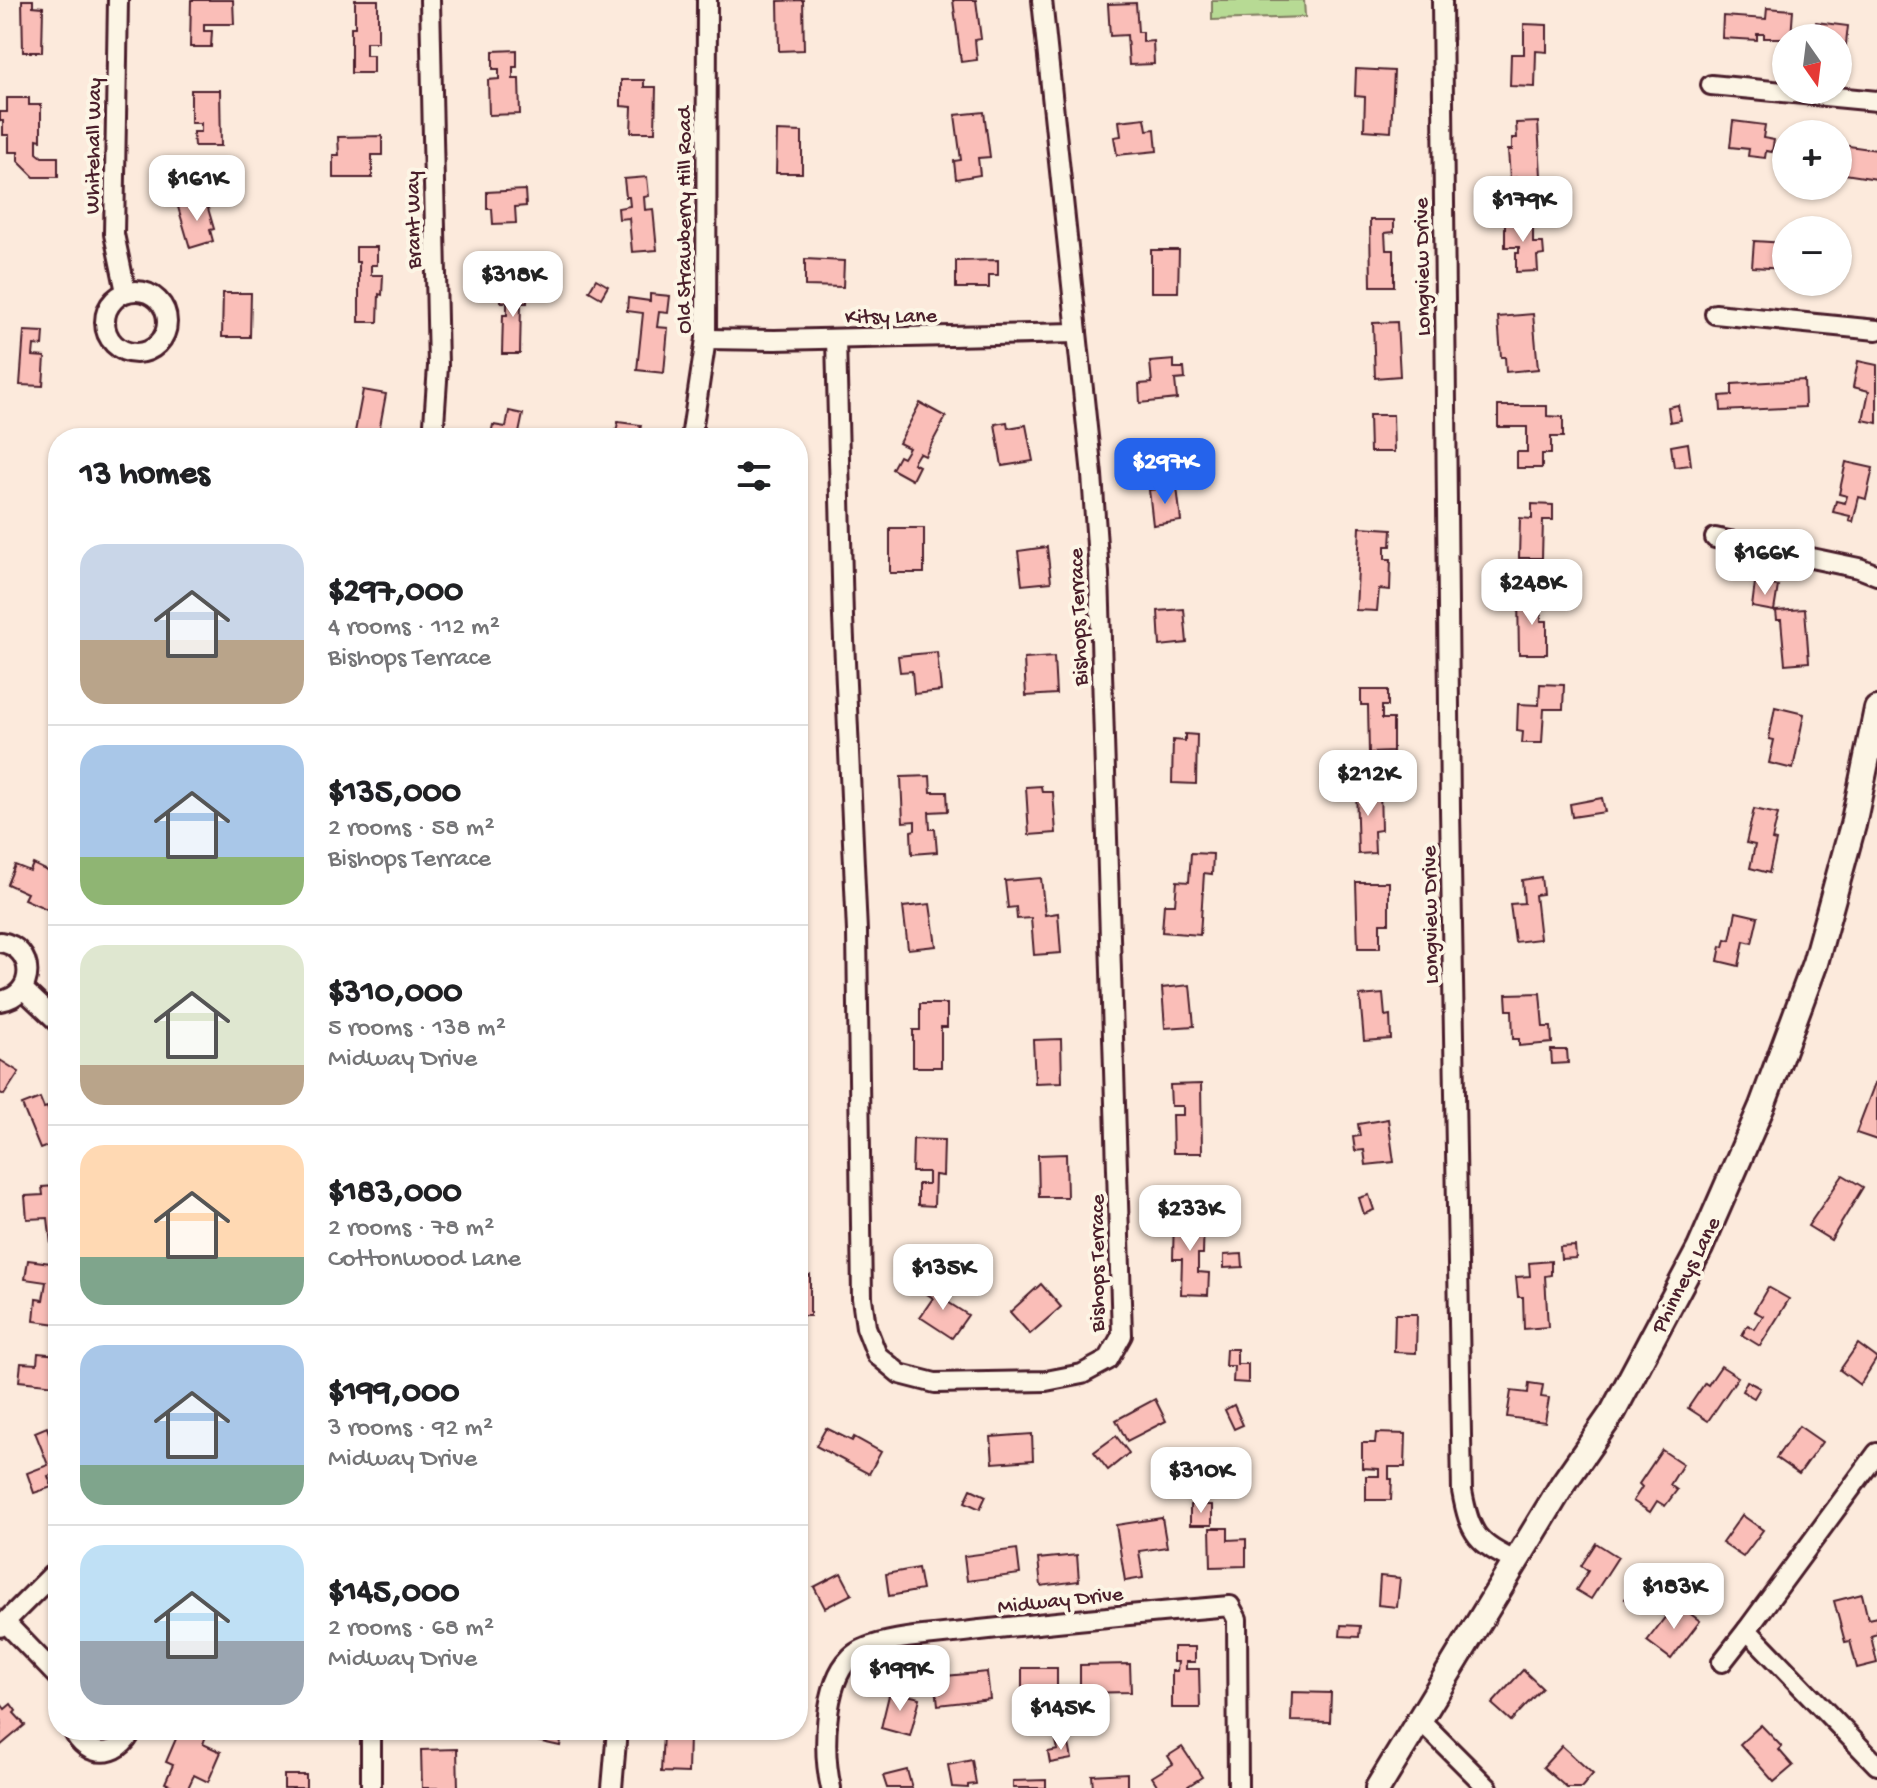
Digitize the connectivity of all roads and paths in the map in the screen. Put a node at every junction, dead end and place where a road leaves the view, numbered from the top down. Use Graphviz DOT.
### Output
graph roads {
  1 [pos="118,0"];
  2 [pos="430,0"];
  3 [pos="707,0"];
  4 [pos="1042,0"];
  5 [pos="1442,0"];
  6 [pos="1711,85"];
  7 [pos="1877,101"];
  8 [pos="126,292"];
  9 [pos="1715,314"];
  10 [pos="1877,330"];
  11 [pos="1077,333"];
  12 [pos="706,339"];
  13 [pos="836,339"];
  14 [pos="434,428"];
  15 [pos="693,428"];
  16 [pos="1715,538"];
  17 [pos="1877,575"];
  18 [pos="1876,717"];
  19 [pos="0,942"];
  20 [pos="23,989"];
  21 [pos="0,1001"];
  22 [pos="48,1013"];
  23 [pos="1877,1453"];
  24 [pos="1517,1562"];
  25 [pos="48,1579"];
  26 [pos="2,1624"];
  27 [pos="1747,1630"];
  28 [pos="1722,1662"];
  29 [pos="48,1668"];
  30 [pos="1419,1719"];
  31 [pos="79,1740"];
  32 [pos="125,1740"];
  33 [pos="371,1740"];
  34 [pos="616,1740"];
  35 [pos="1877,1765"];
  36 [pos="371,1788"];
  37 [pos="612,1788"];
  38 [pos="831,1788"];
  39 [pos="1238,1788"];
  40 [pos="1378,1788"];
  41 [pos="1488,1788"];
  1 -- 8 [label="street, Whitehall Way"];
  2 -- 14 [label="street, Brant Way"];
  3 -- 12 [label="street, Old Strawberry Hill Road"];
  4 -- 11 [label="street, Bishops Terrace"];
  5 -- 24 [label="street, Longview Drive"];
  6 -- 7 [label="street"];
  9 -- 10 [label="street"];
  11 -- 13 [label="street, Kitsy Lane"];
  11 -- 13 [label="street, Bishops Terrace"];
  12 -- 13 [label="street, Kitsy Lane"];
  12 -- 15 [label="street, Old Strawberry Hill Road"];
  16 -- 17 [label="street"];
  18 -- 24 [label="main road, Phinneys Lane"];
  19 -- 20 [label="street"];
  20 -- 21 [label="street"];
  20 -- 22 [label="street"];
  23 -- 27 [label="street"];
  24 -- 30 [label="main road, Phinneys Lane"];
  25 -- 26 [label="street"];
  26 -- 29 [label="street"];
  27 -- 28 [label="street"];
  27 -- 35 [label="street"];
  30 -- 40 [label="main road, Phinneys Lane"];
  30 -- 41 [label="street"];
  31 -- 32 [label="street"];
  33 -- 36 [label="street"];
  34 -- 37 [label="street"];
  38 -- 39 [label="street, Midway Drive"];
}
